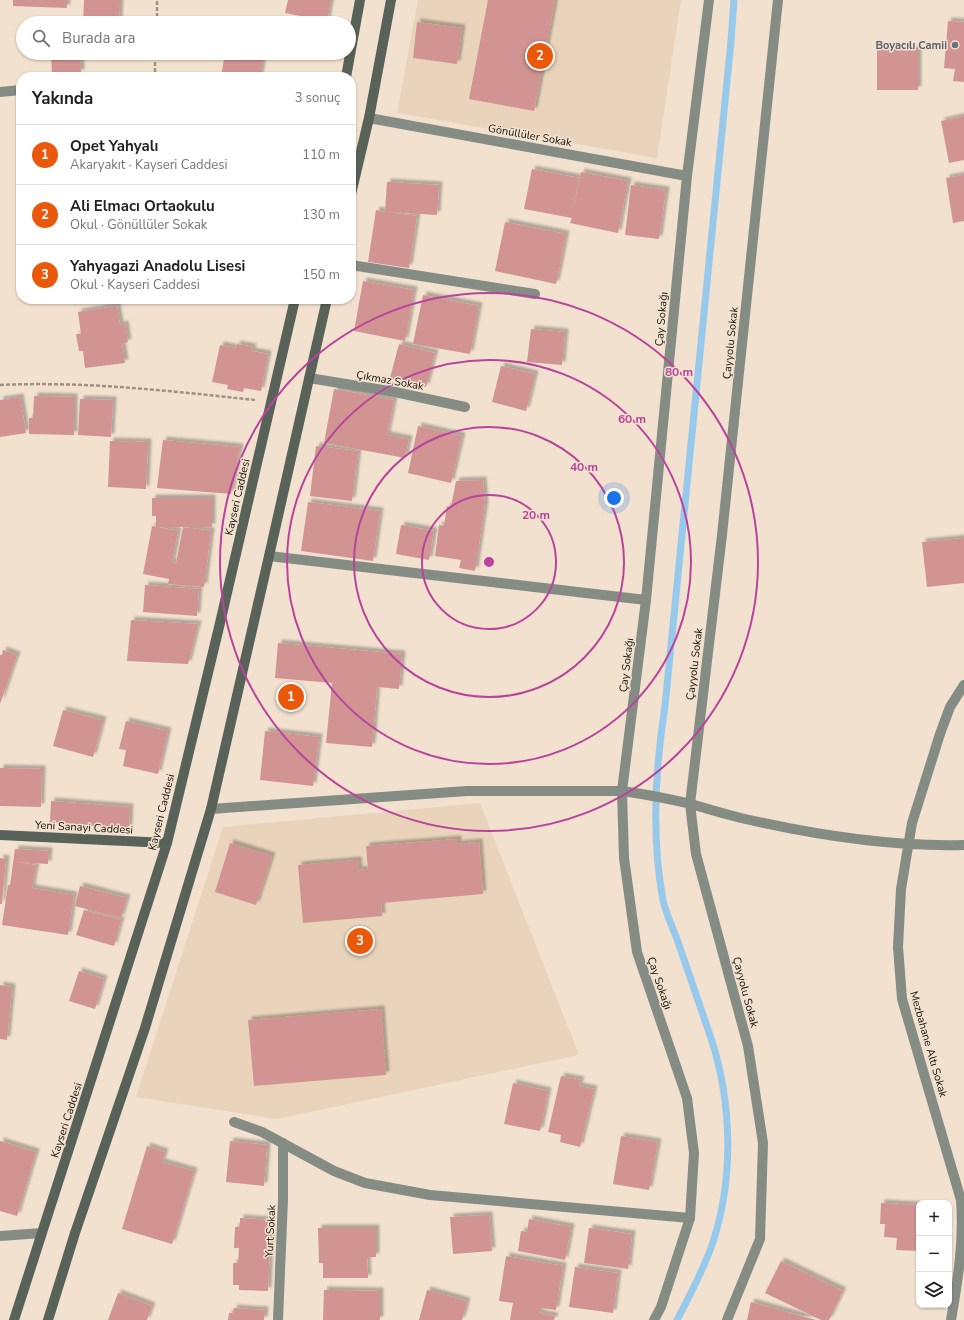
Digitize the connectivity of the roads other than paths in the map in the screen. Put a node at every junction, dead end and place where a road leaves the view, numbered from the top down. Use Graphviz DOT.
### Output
graph roads {
  1 [pos="360,0"];
  2 [pos="391,0"];
  3 [pos="709,0"];
  4 [pos="778,0"];
  5 [pos="356,22"];
  6 [pos="349,60"];
  7 [pos="347,72"];
  8 [pos="16,90"];
  9 [pos="0,92"];
  10 [pos="369,118"];
  11 [pos="356,173"];
  12 [pos="687,176"];
  13 [pos="356,266"];
  14 [pos="535,294"];
  15 [pos="294,304"];
  16 [pos="326,304"];
  17 [pos="309,378"];
  18 [pos="465,407"];
  19 [pos="270,556"];
  20 [pos="646,600"];
  21 [pos="964,685"];
  22 [pos="625,792"];
  23 [pos="690,804"];
  24 [pos="211,809"];
  25 [pos="0,835"];
  26 [pos="167,844"];
  27 [pos="908,845"];
  28 [pos="964,846"];
  29 [pos="234,1122"];
  30 [pos="283,1143"];
  31 [pos="690,1218"];
  32 [pos="42,1233"];
  33 [pos="0,1236"];
  34 [pos="14,1320"];
  35 [pos="48,1320"];
  36 [pos="278,1320"];
  37 [pos="654,1320"];
  38 [pos="727,1320"];
  39 [pos="951,1320"];
  1 -- 5 [label="main road"];
  2 -- 10 [label="main road"];
  3 -- 12 [label="street, Çay Sokağı"];
  4 -- 23 [label="street, Çayyolu Sokak"];
  6 -- 7 [label="main road"];
  8 -- 9 [label="street"];
  10 -- 11 [label="main road"];
  10 -- 12 [label="street, Gönüllüler Sokak"];
  12 -- 20 [label="street, Çay Sokağı"];
  13 -- 14 [label="street"];
  15 -- 26 [label="main road, Kayseri Caddesi"];
  16 -- 17 [label="main road"];
  17 -- 18 [label="street, Çıkmaz Sokak"];
  17 -- 19 [label="main road"];
  19 -- 20 [label="street"];
  19 -- 24 [label="main road"];
  20 -- 22 [label="street, Çay Sokağı"];
  21 -- 27 [label="street, Mezbahane Altı Sokak"];
  22 -- 23 [label="street"];
  22 -- 24 [label="street"];
  22 -- 31 [label="street, Çay Sokağı"];
  23 -- 27 [label="street"];
  23 -- 38 [label="street, Çayyolu Sokak"];
  24 -- 35 [label="main road"];
  25 -- 26 [label="main road, Yeni Sanayi Caddesi"];
  26 -- 32 [label="main road, Kayseri Caddesi"];
  27 -- 28 [label="street"];
  27 -- 39 [label="street, Mezbahane Altı Sokak"];
  29 -- 30 [label="street"];
  30 -- 31 [label="street"];
  30 -- 36 [label="street, Yurt Sokak"];
  31 -- 37 [label="street, Çay Sokağı"];
  32 -- 33 [label="street"];
  32 -- 34 [label="main road, Kayseri Caddesi"];
}
